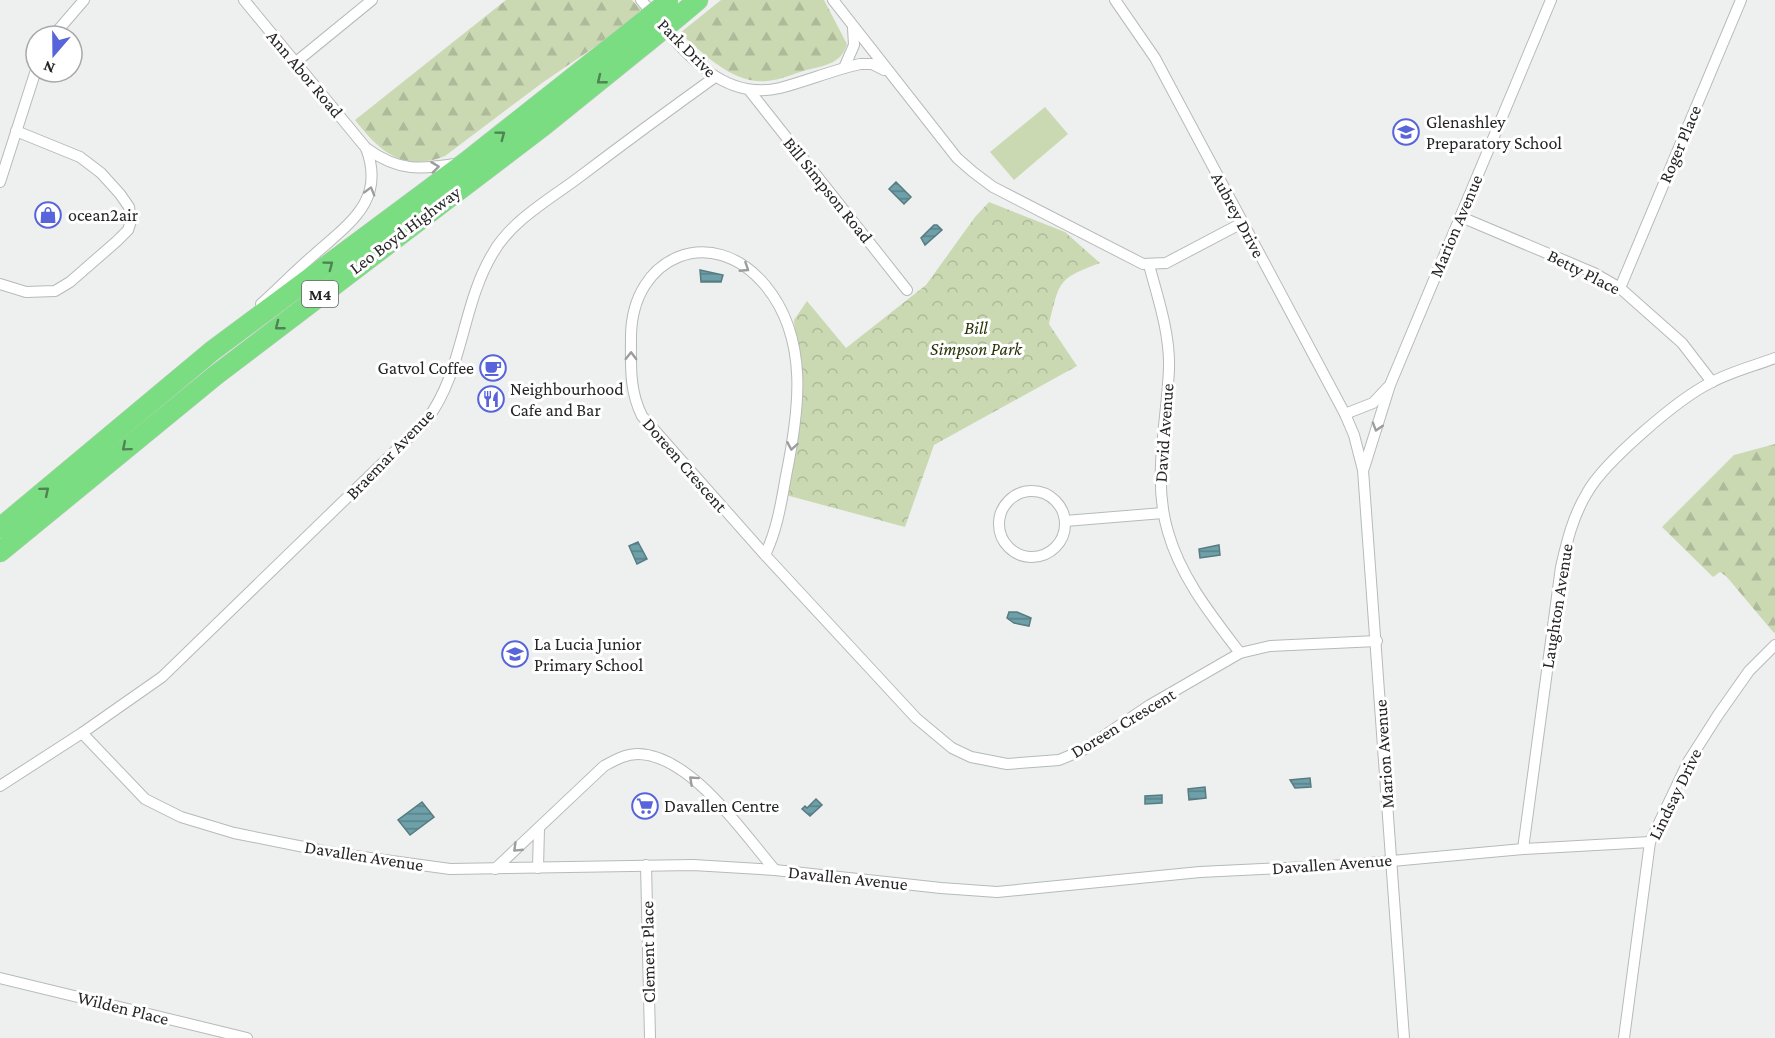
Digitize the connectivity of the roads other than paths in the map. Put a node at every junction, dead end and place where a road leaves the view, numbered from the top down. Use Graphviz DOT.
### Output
graph roads {
  1 [pos="84,0"];
  2 [pos="244,0"];
  3 [pos="372,0"];
  4 [pos="641,0"];
  5 [pos="698,0"];
  6 [pos="833,0"];
  7 [pos="1115,0"];
  8 [pos="1551,0"];
  9 [pos="1741,0"];
  10 [pos="672,6"];
  11 [pos="63,24"];
  12 [pos="853,27"];
  13 [pos="642,35"];
  14 [pos="296,62"];
  15 [pos="843,68"];
  16 [pos="887,71"];
  17 [pos="715,77"];
  18 [pos="31,84"];
  19 [pos="750,90"];
  20 [pos="16,131"];
  21 [pos="366,148"];
  22 [pos="466,162"];
  23 [pos="0,182"];
  24 [pos="1461,217"];
  25 [pos="1242,223"];
  26 [pos="1149,265"];
  27 [pos="0,284"];
  28 [pos="1620,288"];
  29 [pos="907,290"];
  30 [pos="212,351"];
  31 [pos="1775,358"];
  32 [pos="1712,382"];
  33 [pos="1390,385"];
  34 [pos="1345,414"];
  35 [pos="1354,435"];
  36 [pos="1363,470"];
  37 [pos="1163,513"];
  38 [pos="1065,521"];
  39 [pos="0,528"];
  40 [pos="0,552"];
  41 [pos="765,555"];
  42 [pos="1377,641"];
  43 [pos="1775,645"];
  44 [pos="1240,653"];
  45 [pos="82,733"];
  46 [pos="0,786"];
  47 [pos="539,828"];
  48 [pos="1650,842"];
  49 [pos="1522,849"];
  50 [pos="1391,859"];
  51 [pos="646,866"];
  52 [pos="538,868"];
  53 [pos="495,869"];
  54 [pos="776,870"];
  55 [pos="0,978"];
  56 [pos="247,1038"];
  57 [pos="650,1038"];
  58 [pos="1404,1038"];
  59 [pos="1624,1038"];
  1 -- 11 [label="street"];
  2 -- 14 [label="street, Ann Abor Road"];
  3 -- 14 [label="street"];
  4 -- 17 [label="street, Park Drive"];
  5 -- 10 [label="highway, Leo Boyd Highway / M4"];
  6 -- 12 [label="street"];
  7 -- 25 [label="street, Aubrey Drive"];
  8 -- 24 [label="street, Marion Avenue"];
  9 -- 28 [label="street, Roger Place"];
  10 -- 13 [label="highway, Leo Boyd Highway / M4, bridge"];
  12 -- 15 [label="street"];
  12 -- 16 [label="street"];
  22 -- 13 [label="highway, Leo Boyd Highway / M4, one-way"];
  13 -- 40 [label="highway, Leo Boyd Highway / M4, one-way"];
  14 -- 21 [label="street, Ann Abor Road"];
  15 -- 16 [label="street, Park Drive"];
  15 -- 19 [label="street, Park Drive"];
  16 -- 26 [label="street"];
  17 -- 19 [label="street, Park Drive"];
  17 -- 45 [label="street, Braemar Avenue"];
  18 -- 20 [label="street"];
  19 -- 29 [label="street, Bill Simpson Road"];
  20 -- 23 [label="street"];
  20 -- 27 [label="street"];
  21 -- 22 [label="street, Ann Abor Road, one-way"];
  30 -- 21 [label="street, Ann Abor Road, one-way"];
  30 -- 22 [label="highway, Leo Boyd Highway / M4, one-way"];
  24 -- 28 [label="street, Betty Place"];
  24 -- 33 [label="street, Marion Avenue"];
  25 -- 26 [label="street"];
  25 -- 34 [label="street, Aubrey Drive"];
  26 -- 37 [label="street, David Avenue"];
  28 -- 32 [label="street, Betty Place"];
  39 -- 30 [label="highway, Leo Boyd Highway / M4, one-way"];
  31 -- 32 [label="street, Laughton Avenue"];
  32 -- 49 [label="street, Laughton Avenue"];
  33 -- 34 [label="street, Marion Avenue"];
  33 -- 36 [label="street, Marion Avenue, one-way"];
  34 -- 35 [label="street, Aubrey Drive"];
  35 -- 36 [label="street, Marion Avenue"];
  36 -- 42 [label="street, Marion Avenue"];
  37 -- 38 [label="street"];
  37 -- 44 [label="street, David Avenue"];
  38 -- 38 [label="street"];
  41 -- 41 [label="street, Doreen Crescent, one-way"];
  41 -- 44 [label="street, Doreen Crescent"];
  42 -- 44 [label="street, Doreen Crescent"];
  42 -- 50 [label="street, Marion Avenue"];
  43 -- 48 [label="street, Lindsay Drive"];
  45 -- 46 [label="street, Braemar Avenue"];
  45 -- 53 [label="street, Davallen Avenue"];
  47 -- 52 [label="street"];
  47 -- 53 [label="street, one-way"];
  54 -- 47 [label="street, one-way"];
  48 -- 49 [label="street, Davallen Avenue"];
  48 -- 59 [label="street, Lindsay Drive"];
  49 -- 50 [label="street, Davallen Avenue"];
  50 -- 54 [label="street, Davallen Avenue"];
  50 -- 58 [label="street, Marion Avenue"];
  51 -- 52 [label="street, Davallen Avenue"];
  51 -- 54 [label="street, Davallen Avenue"];
  51 -- 57 [label="street, Clement Place"];
  52 -- 53 [label="street, Davallen Avenue"];
  55 -- 56 [label="street, Wilden Place"];
}
